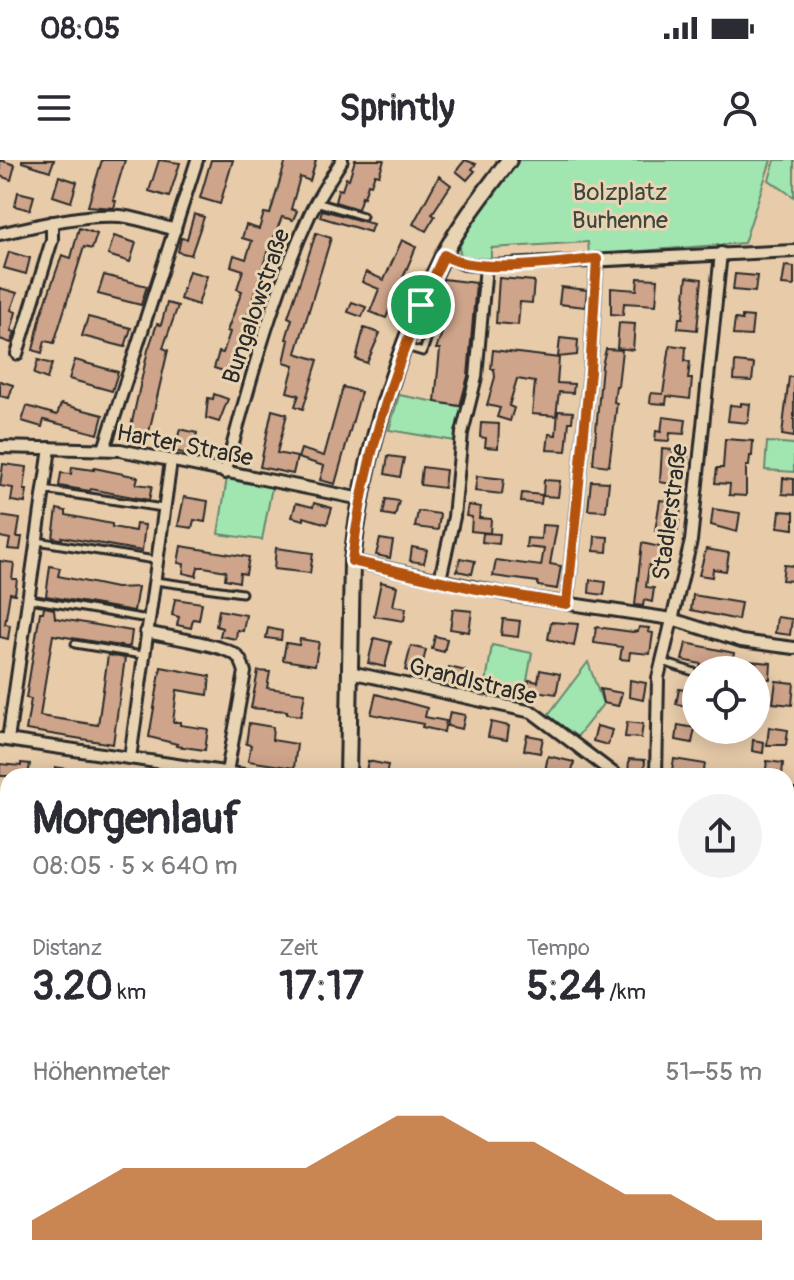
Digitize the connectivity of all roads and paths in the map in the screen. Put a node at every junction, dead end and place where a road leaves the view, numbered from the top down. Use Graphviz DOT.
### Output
graph roads {
  1 [pos="197,160"];
  2 [pos="342,160"];
  3 [pos="509,160"];
  4 [pos="316,202"];
  5 [pos="363,216"];
  6 [pos="52,222"];
  7 [pos="175,230"];
  8 [pos="0,234"];
  9 [pos="794,251"];
  10 [pos="721,253"];
  11 [pos="444,255"];
  12 [pos="597,259"];
  13 [pos="486,266"];
  14 [pos="439,302"];
  15 [pos="405,346"];
  16 [pos="17,354"];
  17 [pos="0,447"];
  18 [pos="50,448"];
  19 [pos="104,449"];
  20 [pos="171,461"];
  21 [pos="225,473"];
  22 [pos="44,490"];
  23 [pos="361,499"];
  24 [pos="164,508"];
  25 [pos="37,541"];
  26 [pos="156,560"];
  27 [pos="352,561"];
  28 [pos="440,579"];
  29 [pos="154,580"];
  30 [pos="242,593"];
  31 [pos="29,599"];
  32 [pos="567,604"];
  33 [pos="148,619"];
  34 [pos="672,619"];
  35 [pos="146,632"];
  36 [pos="75,644"];
  37 [pos="794,648"];
  38 [pos="143,655"];
  39 [pos="662,662"];
  40 [pos="682,668"];
  41 [pos="350,672"];
  42 [pos="4,740"];
  43 [pos="130,758"];
  44 [pos="199,768"];
  45 [pos="228,768"];
  46 [pos="348,768"];
  47 [pos="606,768"];
  48 [pos="656,768"];
  1 -- 7 [label="street"];
  2 -- 4 [label="street, Bungalowstraße"];
  3 -- 11 [label="street"];
  4 -- 5 [label="lane"];
  4 -- 21 [label="street, Bungalowstraße"];
  6 -- 7 [label="street"];
  6 -- 8 [label="street"];
  6 -- 16 [label="street"];
  7 -- 19 [label="street"];
  9 -- 10 [label="street"];
  10 -- 12 [label="street"];
  10 -- 34 [label="street, Stadlerstraße"];
  11 -- 13 [label="street"];
  11 -- 15 [label="street"];
  12 -- 13 [label="street"];
  12 -- 32 [label="street"];
  13 -- 28 [label="street"];
  14 -- 15 [label="lane"];
  15 -- 23 [label="street"];
  17 -- 18 [label="street, Harter Straße"];
  18 -- 19 [label="street, Harter Straße"];
  18 -- 22 [label="street"];
  19 -- 20 [label="street, Harter Straße"];
  20 -- 21 [label="street, Harter Straße"];
  20 -- 24 [label="street"];
  21 -- 23 [label="street, Harter Straße"];
  22 -- 24 [label="lane"];
  22 -- 25 [label="street"];
  23 -- 27 [label="street"];
  24 -- 26 [label="street"];
  25 -- 26 [label="lane"];
  25 -- 31 [label="street"];
  26 -- 29 [label="street"];
  27 -- 28 [label="street"];
  27 -- 41 [label="street"];
  28 -- 32 [label="street"];
  29 -- 30 [label="lane"];
  29 -- 33 [label="street"];
  31 -- 33 [label="lane"];
  31 -- 42 [label="street"];
  32 -- 34 [label="street"];
  33 -- 35 [label="street"];
  34 -- 37 [label="street"];
  34 -- 39 [label="street, Stadlerstraße"];
  35 -- 38 [label="street"];
  35 -- 45 [label="street"];
  36 -- 38 [label="lane"];
  38 -- 43 [label="street"];
  39 -- 40 [label="lane"];
  39 -- 48 [label="street, Stadlerstraße"];
  41 -- 46 [label="street"];
  41 -- 47 [label="street, Grandlstraße"];
  42 -- 43 [label="street"];
  43 -- 44 [label="street"];
}
